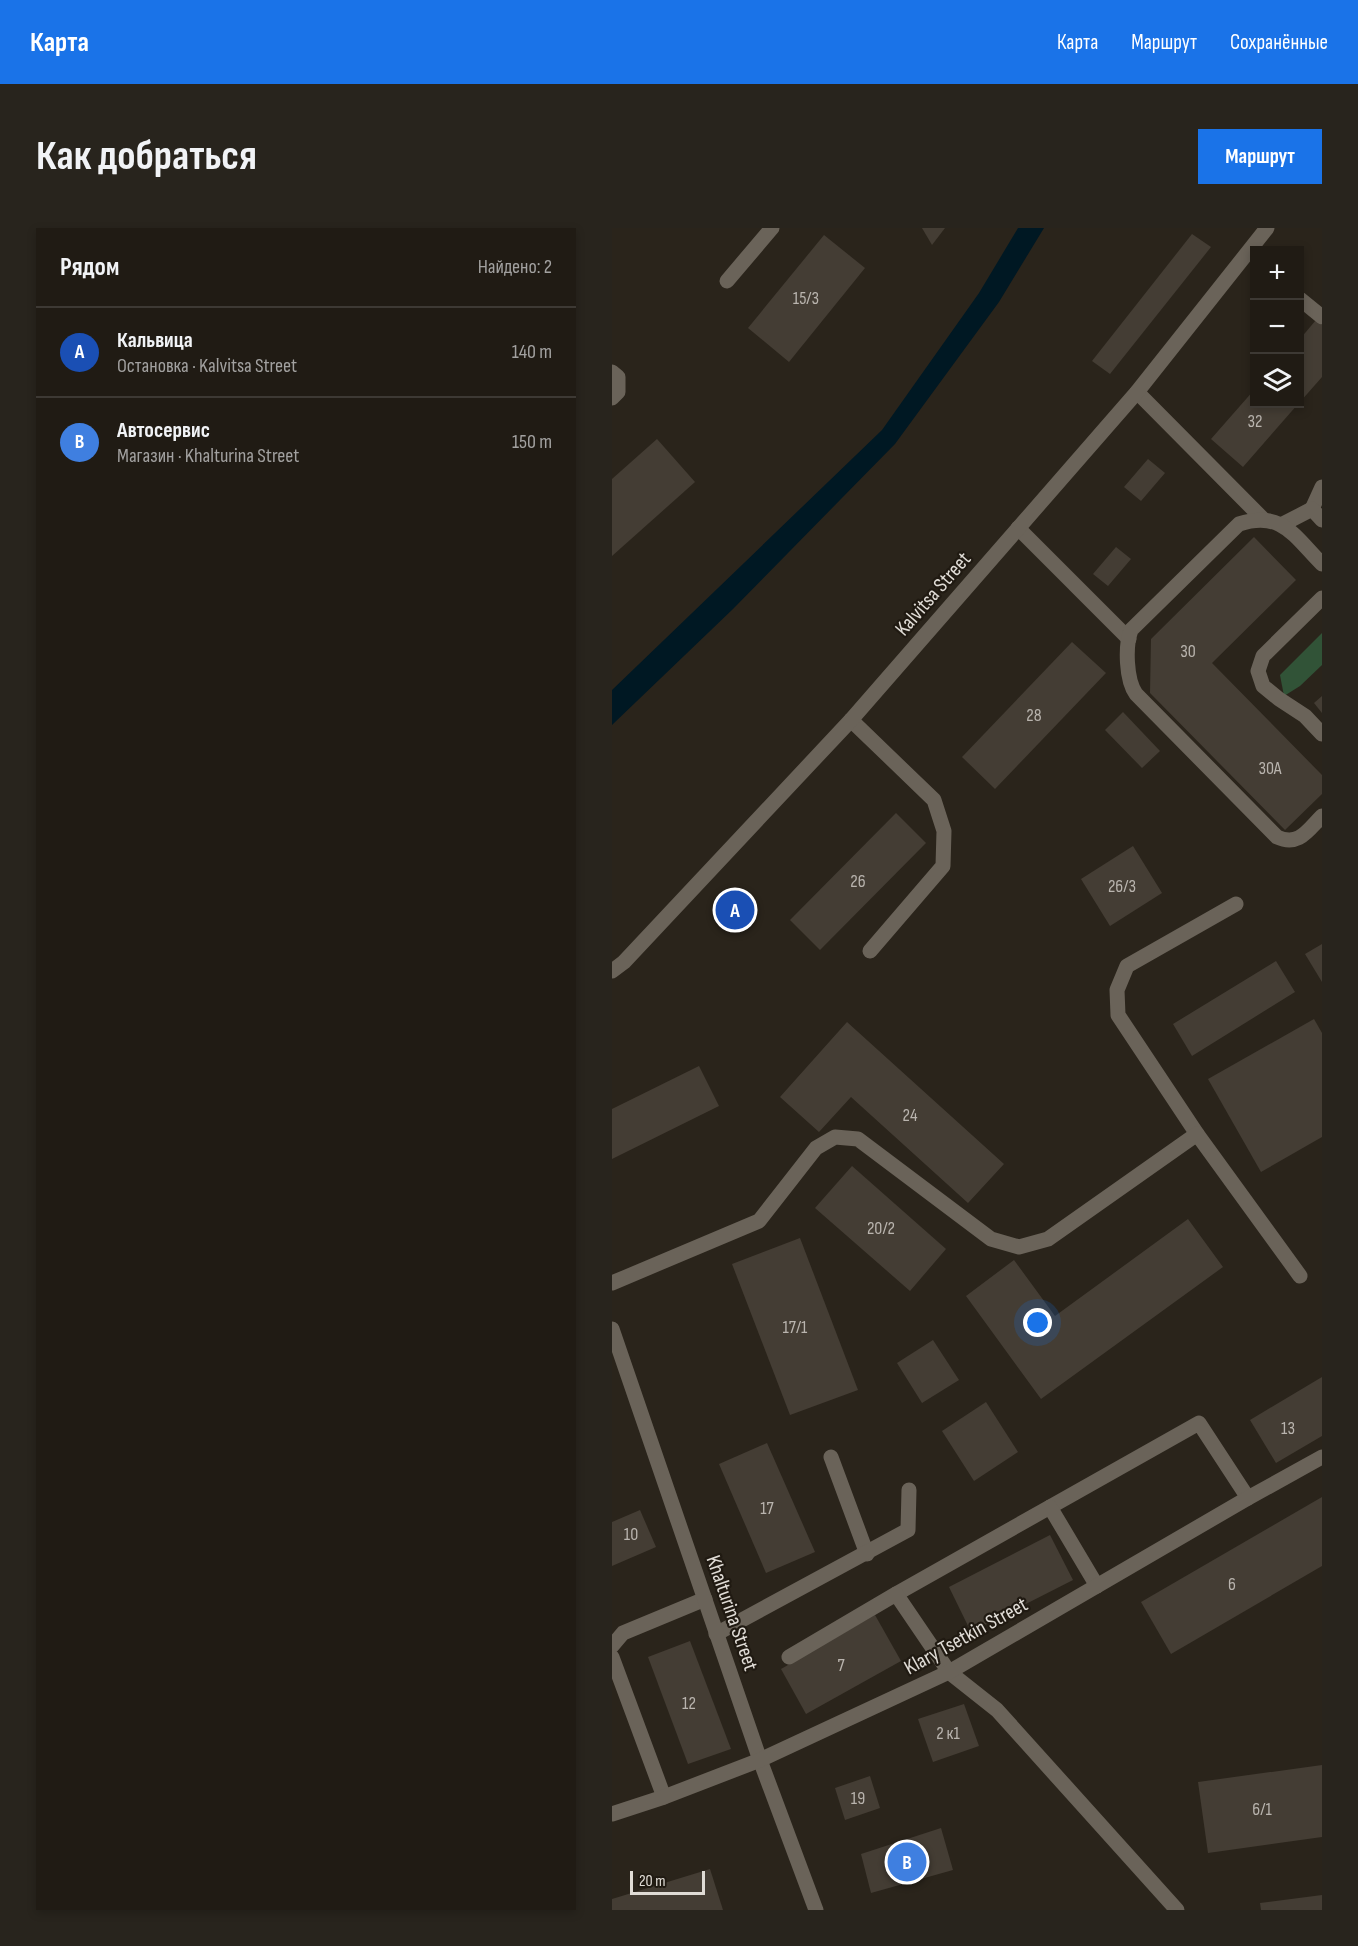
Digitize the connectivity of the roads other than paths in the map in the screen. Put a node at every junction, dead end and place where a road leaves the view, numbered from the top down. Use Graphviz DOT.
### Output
graph roads {
  1 [pos="772,228"];
  2 [pos="1267,228"];
  3 [pos="1257,246"];
  4 [pos="1250,259"];
  5 [pos="727,281"];
  6 [pos="1300,300"];
  7 [pos="1322,317"];
  8 [pos="612,372"];
  9 [pos="1137,392"];
  10 [pos="612,398"];
  11 [pos="1322,487"];
  12 [pos="1317,514"];
  13 [pos="1263,519"];
  14 [pos="1282,524"];
  15 [pos="1018,528"];
  16 [pos="1322,564"];
  17 [pos="1322,598"];
  18 [pos="1129,639"];
  19 [pos="851,720"];
  20 [pos="1322,734"];
  21 [pos="1322,816"];
  22 [pos="1236,904"];
  23 [pos="870,951"];
  24 [pos="612,971"];
  25 [pos="1197,1134"];
  26 [pos="1299,1276"];
  27 [pos="612,1284"];
  28 [pos="612,1329"];
  29 [pos="831,1457"];
  30 [pos="1322,1457"];
  31 [pos="909,1490"];
  32 [pos="1248,1498"];
  33 [pos="1050,1508"];
  34 [pos="867,1554"];
  35 [pos="1097,1586"];
  36 [pos="896,1594"];
  37 [pos="705,1599"];
  38 [pos="716,1634"];
  39 [pos="612,1646"];
  40 [pos="612,1657"];
  41 [pos="789,1657"];
  42 [pos="949,1672"];
  43 [pos="760,1760"];
  44 [pos="664,1797"];
  45 [pos="612,1814"];
  46 [pos="816,1910"];
  47 [pos="1177,1910"];
  1 -- 5 [label="street"];
  2 -- 3 [label="street, Kalvitsa Street"];
  4 -- 9 [label="street, Kalvitsa Street"];
  6 -- 7 [label="street"];
  8 -- 10 [label="street"];
  9 -- 13 [label="street"];
  9 -- 15 [label="street, Kalvitsa Street"];
  11 -- 12 [label="street"];
  12 -- 14 [label="street"];
  13 -- 14 [label="street"];
  13 -- 18 [label="street"];
  14 -- 16 [label="street"];
  15 -- 18 [label="street"];
  15 -- 19 [label="street, Kalvitsa Street"];
  17 -- 20 [label="street"];
  18 -- 21 [label="street"];
  19 -- 23 [label="street"];
  19 -- 24 [label="street, Kalvitsa Street"];
  22 -- 25 [label="street"];
  25 -- 26 [label="street"];
  25 -- 27 [label="street"];
  28 -- 37 [label="street, Khalturina Street"];
  29 -- 34 [label="street"];
  30 -- 32 [label="street, Klary Tsetkin Street"];
  31 -- 34 [label="street"];
  32 -- 33 [label="street"];
  32 -- 35 [label="street, Klary Tsetkin Street"];
  33 -- 35 [label="street"];
  33 -- 36 [label="street"];
  34 -- 38 [label="street"];
  35 -- 42 [label="street, Klary Tsetkin Street"];
  36 -- 41 [label="street"];
  36 -- 42 [label="street"];
  37 -- 38 [label="street, Khalturina Street"];
  37 -- 39 [label="street"];
  38 -- 43 [label="street, Khalturina Street"];
  40 -- 44 [label="street"];
  42 -- 43 [label="street, Klary Tsetkin Street"];
  42 -- 47 [label="street"];
  43 -- 44 [label="street, Klary Tsetkin Street"];
  43 -- 46 [label="street, Khalturina Street"];
  44 -- 45 [label="street, Klary Tsetkin Street"];
}
